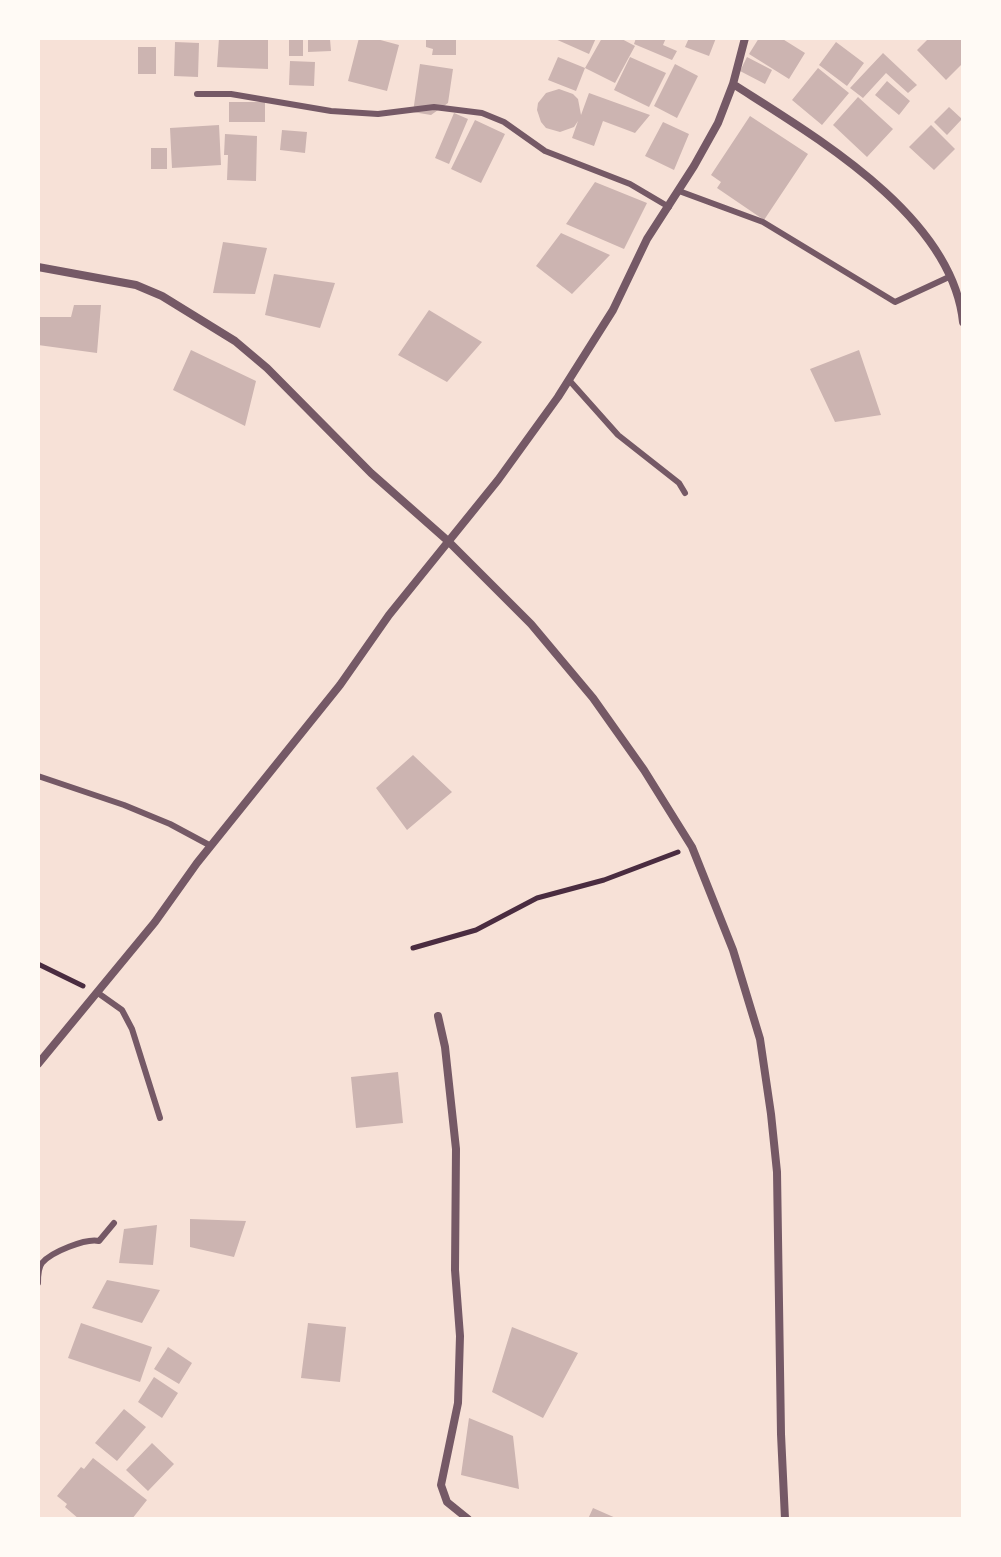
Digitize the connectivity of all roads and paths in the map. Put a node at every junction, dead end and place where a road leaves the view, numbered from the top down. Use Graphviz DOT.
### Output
graph roads {
  1 [pos="745,38"];
  2 [pos="733,84"];
  3 [pos="197,94"];
  4 [pos="679,191"];
  5 [pos="669,207"];
  6 [pos="38,267"];
  7 [pos="949,277"];
  8 [pos="963,322"];
  9 [pos="569,380"];
  10 [pos="685,493"];
  11 [pos="448,541"];
  12 [pos="38,776"];
  13 [pos="211,846"];
  14 [pos="692,847"];
  15 [pos="413,948"];
  16 [pos="38,964"];
  17 [pos="98,993"];
  18 [pos="438,1016"];
  19 [pos="38,1064"];
  20 [pos="160,1118"];
  21 [pos="114,1223"];
  22 [pos="38,1283"];
  23 [pos="468,1519"];
  24 [pos="785,1519"];
  1 -- 2 [label="street"];
  2 -- 4 [label="street"];
  2 -- 7 [label="street"];
  3 -- 5 [label="lane"];
  4 -- 5 [label="street"];
  4 -- 7 [label="lane"];
  5 -- 9 [label="street"];
  6 -- 11 [label="street"];
  7 -- 8 [label="street"];
  9 -- 10 [label="lane"];
  9 -- 11 [label="street"];
  11 -- 13 [label="street"];
  11 -- 14 [label="street"];
  12 -- 13 [label="lane"];
  13 -- 17 [label="street"];
  14 -- 15 [label="path"];
  14 -- 24 [label="street"];
  16 -- 17 [label="path"];
  17 -- 19 [label="street"];
  17 -- 20 [label="lane"];
  18 -- 23 [label="street"];
  21 -- 22 [label="lane"];
}
